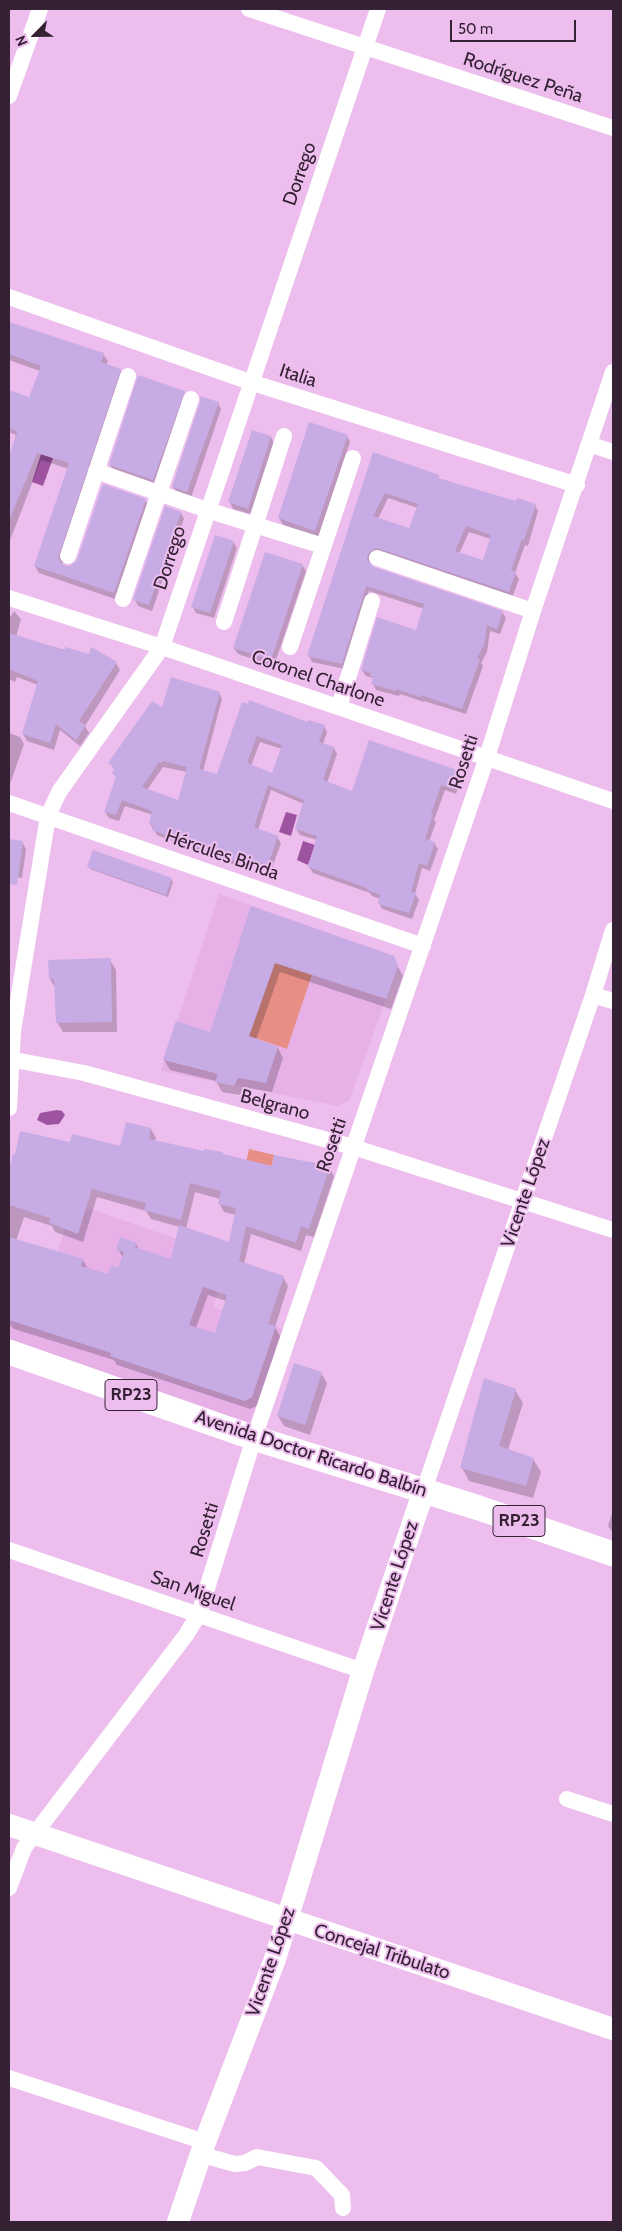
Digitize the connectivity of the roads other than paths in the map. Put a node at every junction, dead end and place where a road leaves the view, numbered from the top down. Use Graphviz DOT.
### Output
graph roads {
  1 [pos="40,9"];
  2 [pos="249,9"];
  3 [pos="378,9"];
  4 [pos="364,47"];
  5 [pos="9,96"];
  6 [pos="613,128"];
  7 [pos="9,297"];
  8 [pos="613,372"];
  9 [pos="128,376"];
  10 [pos="250,382"];
  11 [pos="191,399"];
  12 [pos="284,436"];
  13 [pos="589,444"];
  14 [pos="613,452"];
  15 [pos="353,458"];
  16 [pos="96,471"];
  17 [pos="577,485"];
  18 [pos="158,493"];
  19 [pos="207,510"];
  20 [pos="256,525"];
  21 [pos="323,546"];
  22 [pos="68,556"];
  23 [pos="377,558"];
  24 [pos="9,598"];
  25 [pos="123,599"];
  26 [pos="372,601"];
  27 [pos="533,611"];
  28 [pos="224,622"];
  29 [pos="162,647"];
  30 [pos="290,647"];
  31 [pos="339,707"];
  32 [pos="487,757"];
  33 [pos="613,801"];
  34 [pos="9,803"];
  35 [pos="48,816"];
  36 [pos="613,930"];
  37 [pos="423,946"];
  38 [pos="593,994"];
  39 [pos="613,1001"];
  40 [pos="10,1059"];
  41 [pos="9,1108"];
  42 [pos="353,1147"];
  43 [pos="523,1201"];
  44 [pos="613,1230"];
  45 [pos="9,1352"];
  46 [pos="254,1438"];
  47 [pos="424,1490"];
  48 [pos="9,1550"];
  49 [pos="613,1554"];
  50 [pos="199,1614"];
  51 [pos="364,1671"];
  52 [pos="567,1799"];
  53 [pos="613,1814"];
  54 [pos="9,1825"];
  55 [pos="34,1834"];
  56 [pos="9,1888"];
  57 [pos="286,1920"];
  58 [pos="613,2029"];
  59 [pos="9,2078"];
  60 [pos="203,2148"];
  61 [pos="343,2208"];
  62 [pos="178,2222"];
  1 -- 5 [label="street"];
  2 -- 4 [label="street, Rodríguez Peña"];
  3 -- 4 [label="street, Dorrego"];
  4 -- 6 [label="street, Rodríguez Peña"];
  4 -- 10 [label="street, Dorrego"];
  7 -- 10 [label="street, Italia"];
  8 -- 13 [label="street, Rosetti"];
  9 -- 16 [label="street"];
  10 -- 17 [label="street, Italia"];
  10 -- 19 [label="street, Dorrego"];
  11 -- 18 [label="street"];
  12 -- 20 [label="street"];
  13 -- 14 [label="street"];
  13 -- 17 [label="street, Rosetti"];
  15 -- 21 [label="street"];
  16 -- 18 [label="street"];
  16 -- 22 [label="street"];
  17 -- 27 [label="street, Rosetti"];
  18 -- 19 [label="street"];
  18 -- 25 [label="street"];
  19 -- 20 [label="street"];
  19 -- 29 [label="street, Dorrego"];
  20 -- 21 [label="street"];
  20 -- 28 [label="street"];
  21 -- 30 [label="street"];
  23 -- 27 [label="street"];
  24 -- 29 [label="street, Coronel Charlone"];
  26 -- 31 [label="street"];
  27 -- 32 [label="street, Rosetti"];
  29 -- 31 [label="street, Coronel Charlone"];
  29 -- 35 [label="street, Dorrego"];
  31 -- 32 [label="street, Coronel Charlone"];
  32 -- 33 [label="street, Coronel Charlone"];
  32 -- 37 [label="street, Rosetti"];
  34 -- 35 [label="street, Hércules Binda"];
  35 -- 37 [label="street, Hércules Binda"];
  35 -- 40 [label="street, Dorrego"];
  36 -- 38 [label="street, Vicente López"];
  37 -- 42 [label="street, Rosetti"];
  38 -- 39 [label="street"];
  38 -- 43 [label="street, Vicente López"];
  40 -- 41 [label="street, Dorrego"];
  40 -- 42 [label="street, Belgrano"];
  42 -- 43 [label="street, Belgrano"];
  42 -- 46 [label="street, Rosetti"];
  43 -- 44 [label="street, Belgrano"];
  43 -- 47 [label="street, Vicente López"];
  45 -- 46 [label="main road, Avenida Doctor Ricardo Balbín / RP23"];
  46 -- 47 [label="main road, Avenida Doctor Ricardo Balbín / RP23"];
  46 -- 50 [label="street, Rosetti"];
  47 -- 49 [label="main road, Avenida Doctor Ricardo Balbín / RP23"];
  47 -- 51 [label="street, Vicente López"];
  48 -- 50 [label="street, San Miguel"];
  50 -- 51 [label="street, San Miguel"];
  50 -- 55 [label="street, Rosetti"];
  51 -- 57 [label="street, Vicente López"];
  52 -- 53 [label="street"];
  54 -- 55 [label="street, Concejal Tribulato"];
  55 -- 56 [label="street, Rosetti"];
  55 -- 57 [label="street, Concejal Tribulato"];
  57 -- 58 [label="street, Concejal Tribulato"];
  57 -- 60 [label="street, Vicente López"];
  59 -- 60 [label="street"];
  60 -- 61 [label="street"];
  60 -- 62 [label="street, Vicente López"];
}
